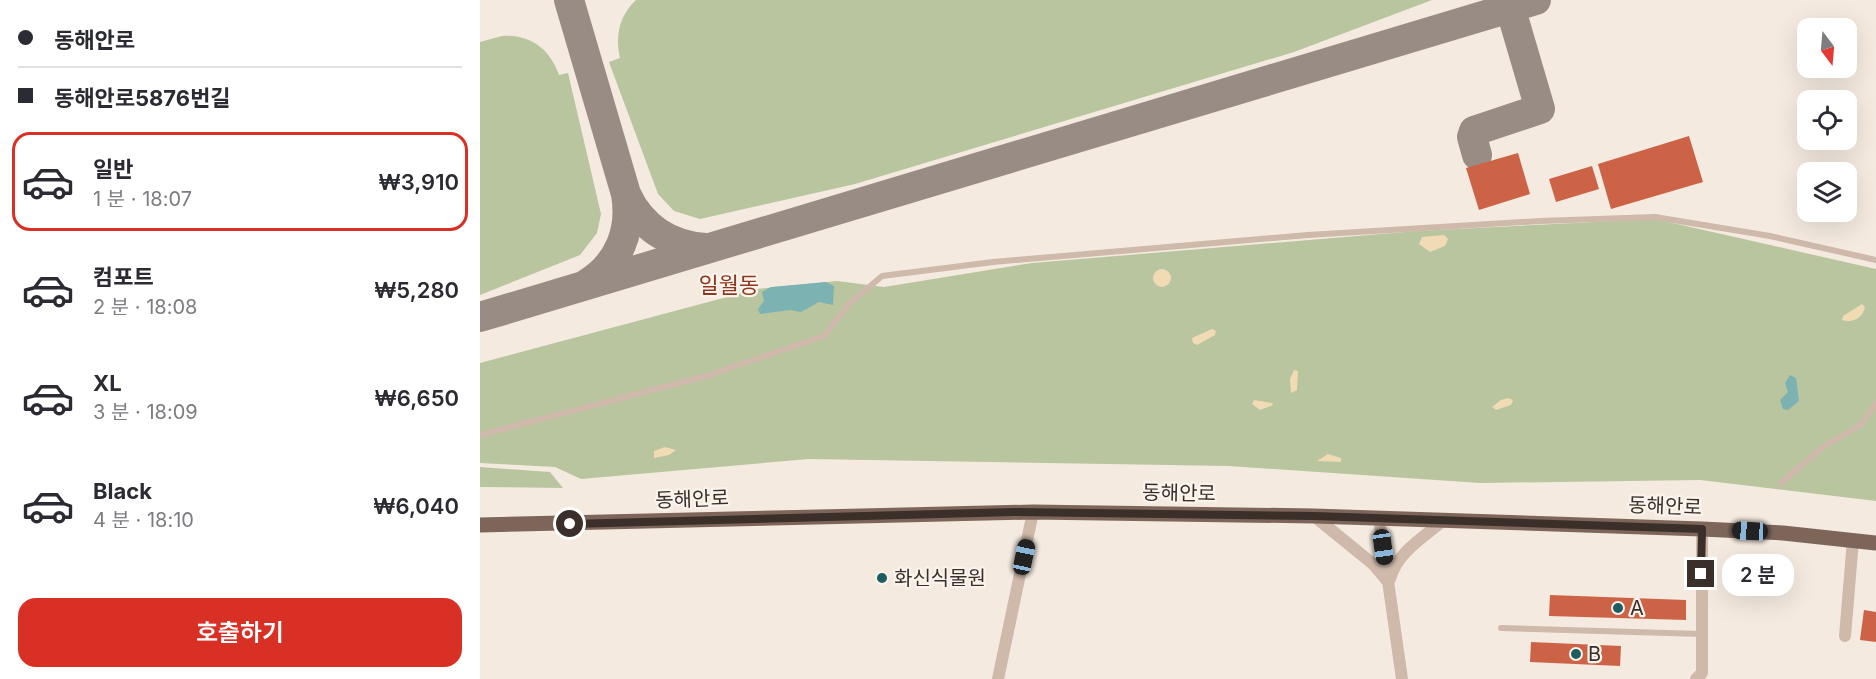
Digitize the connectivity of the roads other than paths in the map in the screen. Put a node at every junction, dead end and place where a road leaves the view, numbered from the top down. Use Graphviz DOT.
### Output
graph roads {
  1 [pos="1876,260"];
  2 [pos="1876,403"];
  3 [pos="480,435"];
  4 [pos="1780,483"];
  5 [pos="1034,512"];
  6 [pos="1314,516"];
  7 [pos="1379,518"];
  8 [pos="1444,520"];
  9 [pos="480,525"];
  10 [pos="1702,529"];
  11 [pos="1853,540"];
  12 [pos="1876,543"];
  13 [pos="1388,583"];
  14 [pos="1501,628"];
  15 [pos="1701,634"];
  16 [pos="1845,636"];
  17 [pos="998,679"];
  18 [pos="1402,679"];
  19 [pos="1696,679"];
  1 -- 3 [label="lane"];
  2 -- 4 [label="lane"];
  5 -- 6 [label="main road, 동해안로"];
  5 -- 9 [label="main road, 동해안로"];
  5 -- 17 [label="street"];
  6 -- 7 [label="main road, 동해안로"];
  6 -- 13 [label="street"];
  7 -- 8 [label="main road, 동해안로"];
  7 -- 13 [label="street"];
  8 -- 10 [label="main road, 동해안로"];
  8 -- 13 [label="street"];
  10 -- 11 [label="main road, 동해안로"];
  10 -- 15 [label="street"];
  11 -- 12 [label="main road, 동해안로"];
  11 -- 16 [label="street"];
  13 -- 18 [label="street"];
  14 -- 15 [label="lane"];
  15 -- 19 [label="street"];
}
